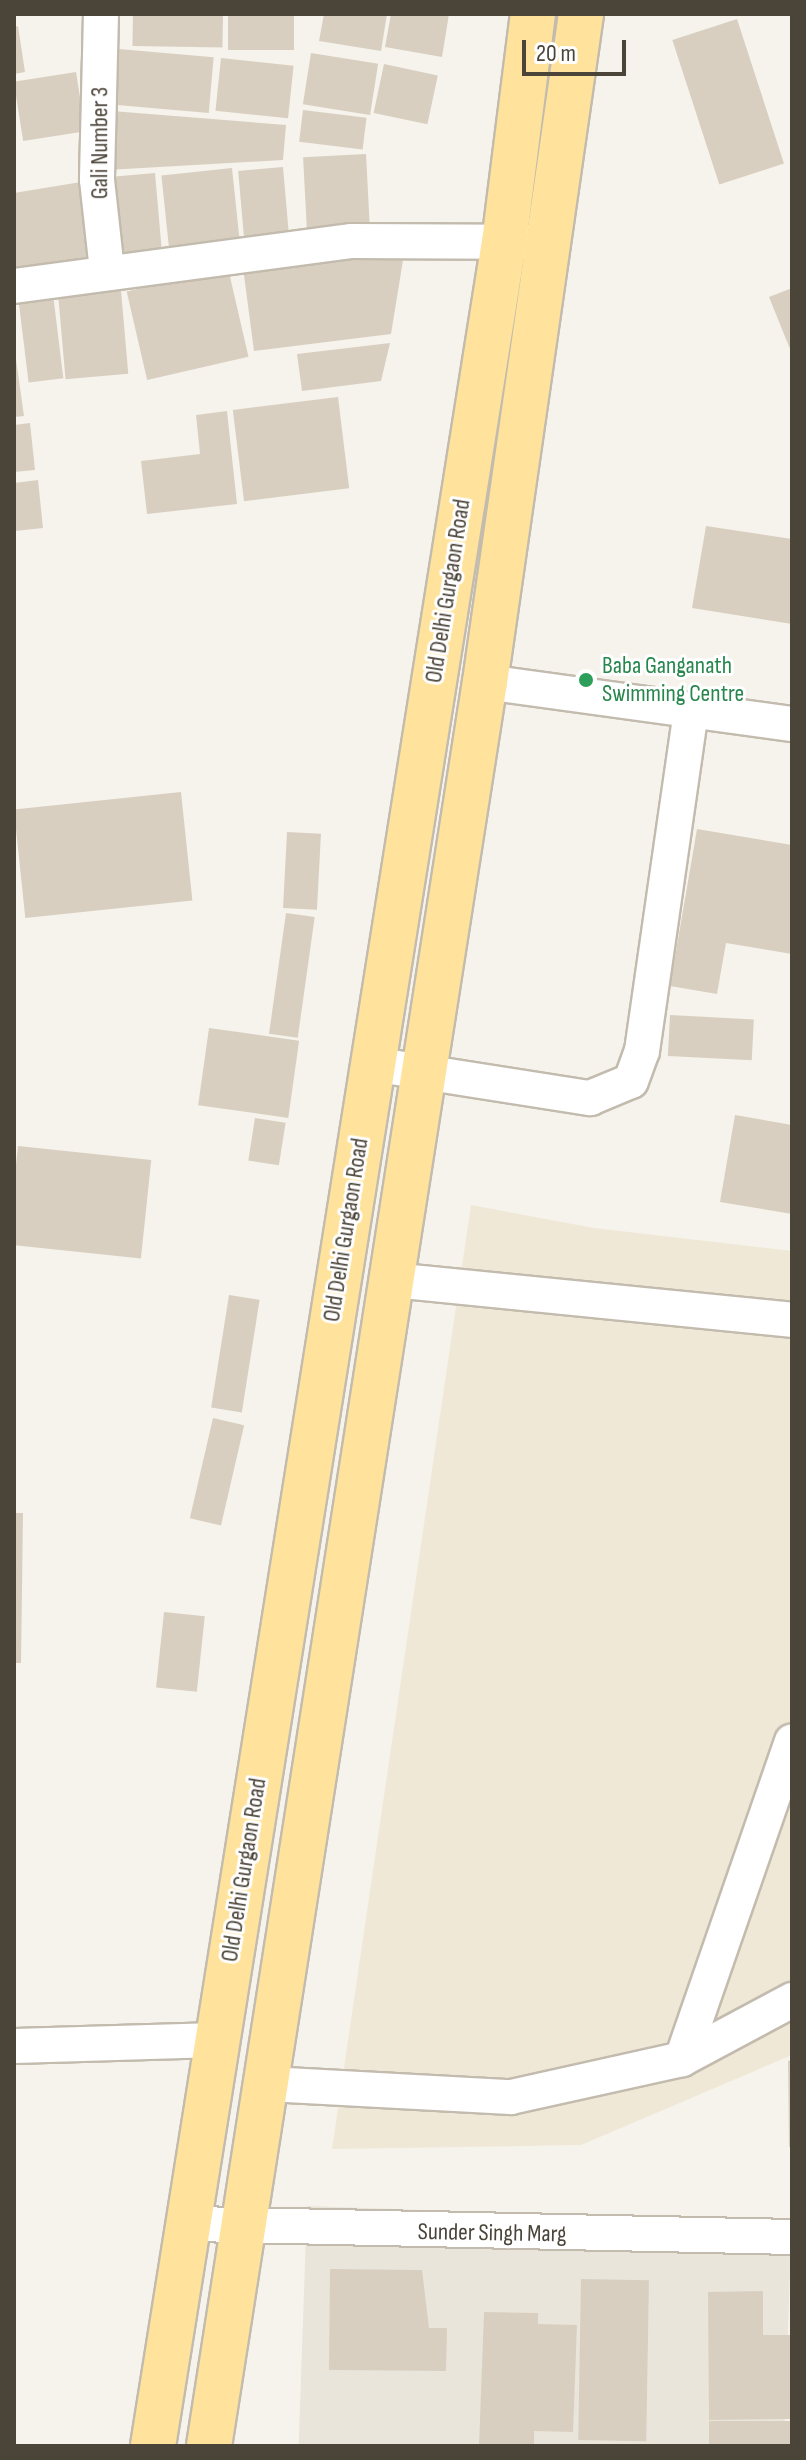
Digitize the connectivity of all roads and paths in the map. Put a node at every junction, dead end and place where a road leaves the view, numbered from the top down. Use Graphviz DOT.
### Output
graph roads {
  1 [pos="101,14"];
  2 [pos="533,14"];
  3 [pos="581,14"];
  4 [pos="548,242"];
  5 [pos="504,243"];
  6 [pos="107,271"];
  7 [pos="14,286"];
  8 [pos="485,682"];
  9 [pos="691,712"];
  10 [pos="792,724"];
  11 [pos="372,1064"];
  12 [pos="424,1072"];
  13 [pos="393,1280"];
  14 [pos="792,1320"];
  15 [pos="792,1741"];
  16 [pos="792,2000"];
  17 [pos="217,2040"];
  18 [pos="14,2046"];
  19 [pos="682,2059"];
  20 [pos="268,2084"];
  21 [pos="193,2224"];
  22 [pos="245,2230"];
  23 [pos="792,2237"];
  24 [pos="153,2446"];
  25 [pos="209,2446"];
  1 -- 6 [label="street, Gali Number 3"];
  2 -- 5 [label="main road, Old Delhi Gurgaon Road"];
  3 -- 4 [label="main road, Old Delhi Gurgaon Road"];
  4 -- 5 [label="street"];
  4 -- 8 [label="main road, Old Delhi Gurgaon Road"];
  5 -- 6 [label="street"];
  5 -- 11 [label="main road, Old Delhi Gurgaon Road"];
  6 -- 7 [label="street"];
  8 -- 9 [label="street"];
  8 -- 12 [label="main road, Old Delhi Gurgaon Road"];
  9 -- 10 [label="street"];
  9 -- 12 [label="street"];
  11 -- 12 [label="street"];
  11 -- 17 [label="main road, Old Delhi Gurgaon Road"];
  12 -- 13 [label="main road, Old Delhi Gurgaon Road"];
  13 -- 14 [label="street"];
  13 -- 20 [label="main road, Old Delhi Gurgaon Road"];
  15 -- 19 [label="street"];
  16 -- 19 [label="street"];
  17 -- 18 [label="street"];
  17 -- 21 [label="main road, Old Delhi Gurgaon Road"];
  19 -- 20 [label="street"];
  20 -- 22 [label="main road, Old Delhi Gurgaon Road"];
  21 -- 22 [label="street, Sunder Singh Marg"];
  21 -- 24 [label="main road, Old Delhi Gurgaon Road"];
  22 -- 23 [label="street, Sunder Singh Marg"];
  22 -- 25 [label="main road, Old Delhi Gurgaon Road"];
}
